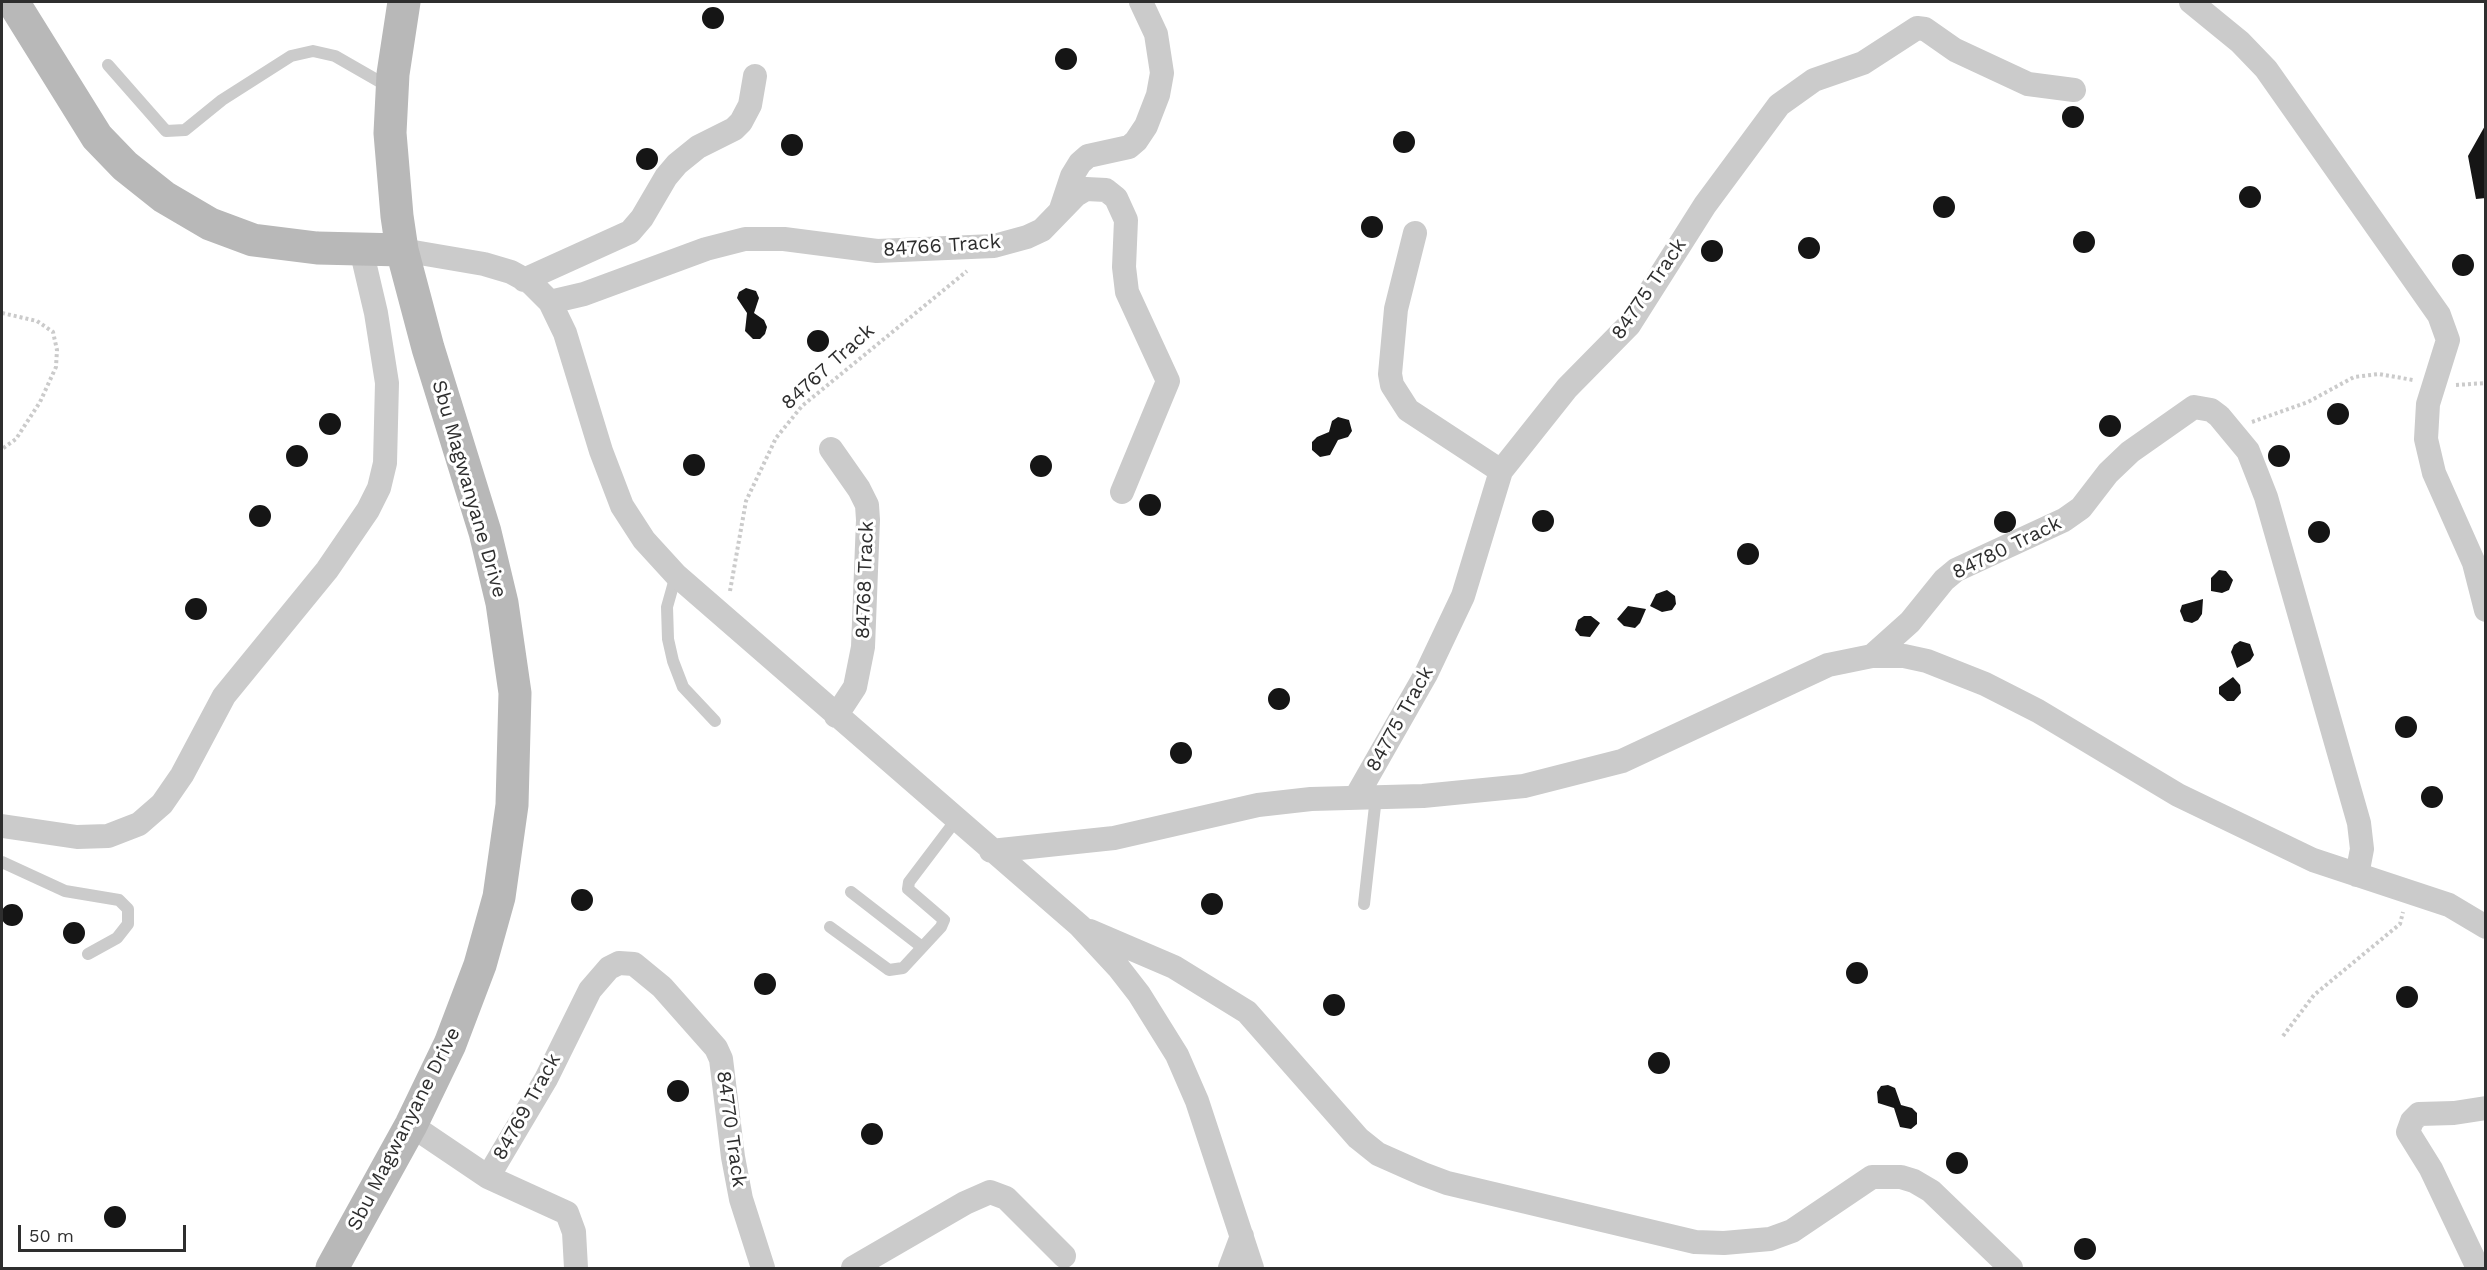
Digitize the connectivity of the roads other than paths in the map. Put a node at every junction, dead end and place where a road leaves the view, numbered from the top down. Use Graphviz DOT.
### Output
graph roads {
  1 [pos="13,2"];
  2 [pos="1141,2"];
  3 [pos="2191,2"];
  4 [pos="397,18"];
  5 [pos="108,65"];
  6 [pos="755,76"];
  7 [pos="392,89"];
  8 [pos="2074,90"];
  9 [pos="1059,215"];
  10 [pos="1414,233"];
  11 [pos="361,249"];
  12 [pos="402,250"];
  13 [pos="524,280"];
  14 [pos="550,302"];
  15 [pos="831,449"];
  16 [pos="1502,471"];
  17 [pos="1122,492"];
  18 [pos="676,574"];
  19 [pos="2486,610"];
  20 [pos="1872,656"];
  21 [pos="836,716"];
  22 [pos="716,721"];
  23 [pos="1366,797"];
  24 [pos="956,820"];
  25 [pos="2,826"];
  26 [pos="991,851"];
  27 [pos="2,862"];
  28 [pos="2356,875"];
  29 [pos="851,892"];
  30 [pos="1364,904"];
  31 [pos="1080,926"];
  32 [pos="830,927"];
  33 [pos="2486,927"];
  34 [pos="922,947"];
  35 [pos="88,954"];
  36 [pos="620,963"];
  37 [pos="2486,1108"];
  38 [pos="411,1125"];
  39 [pos="488,1177"];
  40 [pos="1242,1236"];
  41 [pos="1064,1256"];
  42 [pos="332,1269"];
  43 [pos="576,1269"];
  44 [pos="764,1269"];
  45 [pos="853,1269"];
  46 [pos="1230,1269"];
  47 [pos="1252,1269"];
  48 [pos="2011,1269"];
  49 [pos="2478,1269"];
  1 -- 11 [label="main road"];
  2 -- 9 [label="street"];
  3 -- 19 [label="street"];
  4 -- 7 [label="main road, Sbu Magwanyane Drive"];
  5 -- 7 [label="lane"];
  6 -- 13 [label="street"];
  7 -- 12 [label="main road, Sbu Magwanyane Drive"];
  8 -- 16 [label="street, 84775 Track"];
  9 -- 14 [label="street, 84766 Track"];
  9 -- 17 [label="street, 84766 Track"];
  10 -- 16 [label="street"];
  11 -- 12 [label="main road"];
  11 -- 25 [label="street"];
  12 -- 13 [label="street"];
  12 -- 38 [label="main road, Sbu Magwanyane Drive"];
  13 -- 14 [label="street"];
  14 -- 18 [label="street"];
  15 -- 21 [label="street, 84768 Track"];
  16 -- 23 [label="street, 84775 Track"];
  18 -- 21 [label="street"];
  18 -- 22 [label="lane"];
  20 -- 23 [label="street"];
  20 -- 28 [label="street"];
  20 -- 28 [label="street, 84780 Track"];
  21 -- 24 [label="street"];
  23 -- 26 [label="street"];
  23 -- 30 [label="lane"];
  24 -- 26 [label="street"];
  24 -- 34 [label="lane"];
  26 -- 31 [label="street"];
  27 -- 35 [label="lane"];
  28 -- 33 [label="street"];
  29 -- 34 [label="lane"];
  31 -- 40 [label="street"];
  31 -- 48 [label="street"];
  32 -- 34 [label="lane"];
  36 -- 39 [label="street, 84769 Track"];
  36 -- 44 [label="street, 84770 Track"];
  37 -- 49 [label="street"];
  38 -- 39 [label="street, 84769 Track"];
  38 -- 42 [label="main road, Sbu Magwanyane Drive"];
  39 -- 43 [label="street"];
  40 -- 46 [label="street"];
  40 -- 47 [label="street"];
  41 -- 45 [label="street"];
}
